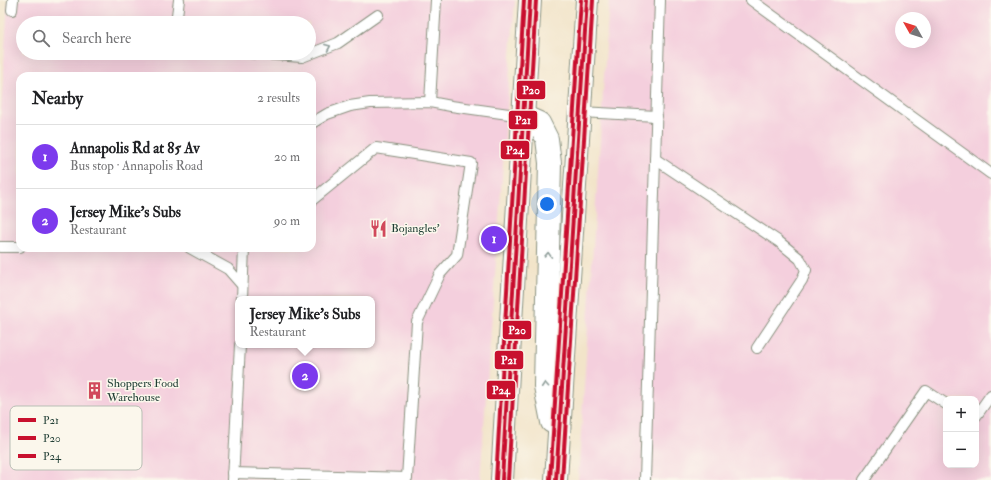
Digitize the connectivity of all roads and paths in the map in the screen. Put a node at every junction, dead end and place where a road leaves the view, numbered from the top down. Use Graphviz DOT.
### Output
graph roads {
  1 [pos="178,0"];
  2 [pos="436,0"];
  3 [pos="530,0"];
  4 [pos="587,0"];
  5 [pos="660,0"];
  6 [pos="751,0"];
  7 [pos="378,15"];
  8 [pos="177,16"];
  9 [pos="316,52"];
  10 [pos="430,102"];
  11 [pos="580,112"];
  12 [pos="523,116"];
  13 [pos="657,116"];
  14 [pos="316,121"];
  15 [pos="655,159"];
  16 [pos="991,174"];
  17 [pos="316,197"];
  18 [pos="0,247"];
  19 [pos="16,247"];
  20 [pos="197,252"];
  21 [pos="244,252"];
  22 [pos="242,285"];
  23 [pos="242,296"];
  24 [pos="240,348"];
  25 [pos="757,348"];
  26 [pos="991,395"];
  27 [pos="943,402"];
  28 [pos="979,412"];
  29 [pos="558,451"];
  30 [pos="233,476"];
  31 [pos="502,480"];
  32 [pos="556,480"];
  33 [pos="645,480"];
  34 [pos="864,480"];
  1 -- 8 [label="lane"];
  2 -- 10 [label="lane"];
  3 -- 12 [label="main road"];
  4 -- 11 [label="main road"];
  5 -- 13 [label="lane"];
  6 -- 16 [label="lane"];
  9 -- 7 [label="lane, one-way"];
  10 -- 12 [label="lane"];
  10 -- 14 [label="lane"];
  11 -- 13 [label="lane"];
  11 -- 29 [label="main road"];
  29 -- 12 [label="main road, one-way"];
  12 -- 31 [label="main road"];
  13 -- 15 [label="lane"];
  15 -- 25 [label="lane"];
  15 -- 33 [label="lane"];
  17 -- 30 [label="lane"];
  18 -- 19 [label="lane"];
  20 -- 22 [label="lane"];
  21 -- 22 [label="lane"];
  22 -- 23 [label="lane"];
  24 -- 30 [label="lane"];
  26 -- 28 [label="lane"];
  27 -- 34 [label="lane"];
  29 -- 32 [label="main road"];
}
